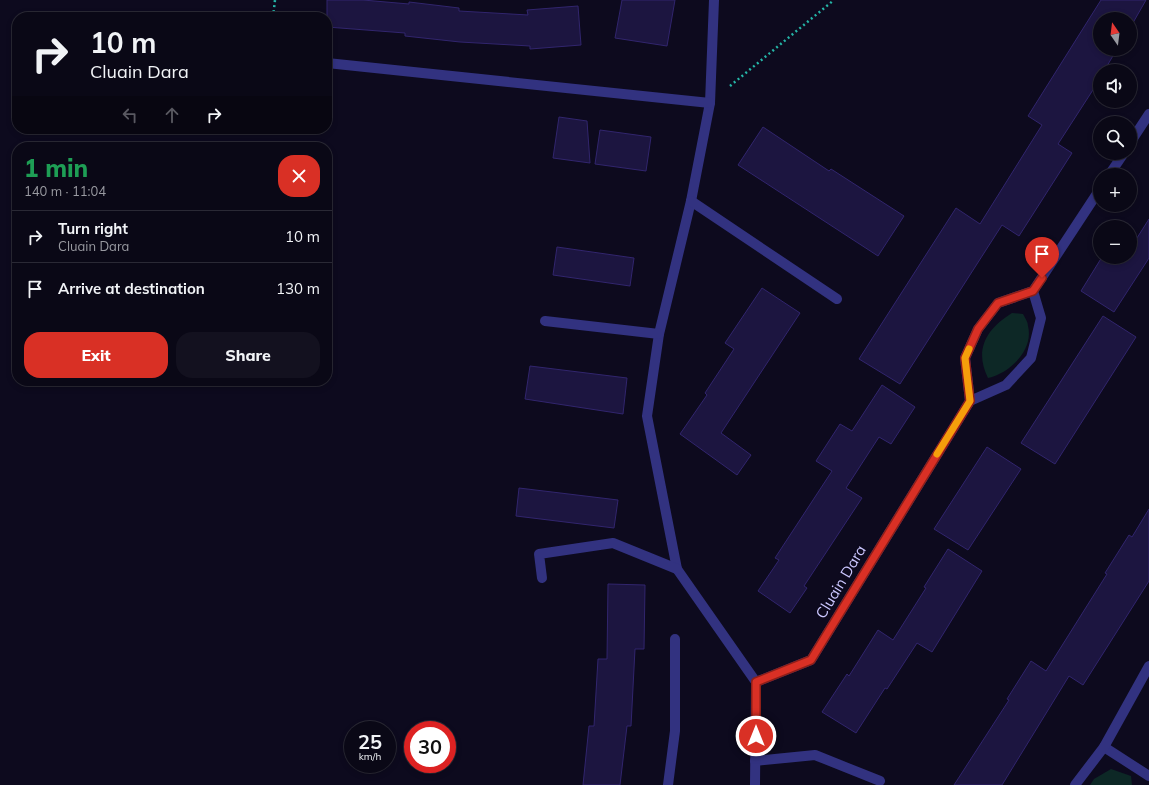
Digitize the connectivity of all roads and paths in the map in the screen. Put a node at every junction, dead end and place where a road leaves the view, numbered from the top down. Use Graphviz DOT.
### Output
graph roads {
  1 [pos="275,0"];
  2 [pos="714,0"];
  3 [pos="834,0"];
  4 [pos="274,12"];
  5 [pos="332,64"];
  6 [pos="710,103"];
  7 [pos="1149,114"];
  8 [pos="1137,132"];
  9 [pos="1093,200"];
  10 [pos="691,201"];
  11 [pos="1033,291"];
  12 [pos="837,299"];
  13 [pos="545,321"];
  14 [pos="659,334"];
  15 [pos="970,401"];
  16 [pos="677,569"];
  17 [pos="542,578"];
  18 [pos="675,639"];
  19 [pos="1149,666"];
  20 [pos="756,682"];
  21 [pos="1104,747"];
  22 [pos="755,761"];
  23 [pos="1149,776"];
  24 [pos="880,780"];
  25 [pos="668,785"];
  26 [pos="755,785"];
  27 [pos="1075,785"];
  1 -- 4 [label="path"];
  2 -- 6 [label="street"];
  3 -- 6 [label="path"];
  5 -- 6 [label="street"];
  6 -- 10 [label="street"];
  7 -- 8 [label="street"];
  9 -- 11 [label="street"];
  10 -- 12 [label="street"];
  10 -- 14 [label="street"];
  11 -- 15 [label="street"];
  11 -- 15 [label="street"];
  13 -- 14 [label="street"];
  14 -- 16 [label="street"];
  15 -- 20 [label="street, Cluain Dara"];
  16 -- 17 [label="street"];
  16 -- 20 [label="street"];
  18 -- 25 [label="street"];
  19 -- 21 [label="street"];
  20 -- 22 [label="street"];
  21 -- 23 [label="street"];
  21 -- 27 [label="street"];
  22 -- 24 [label="street"];
  22 -- 26 [label="street"];
}
